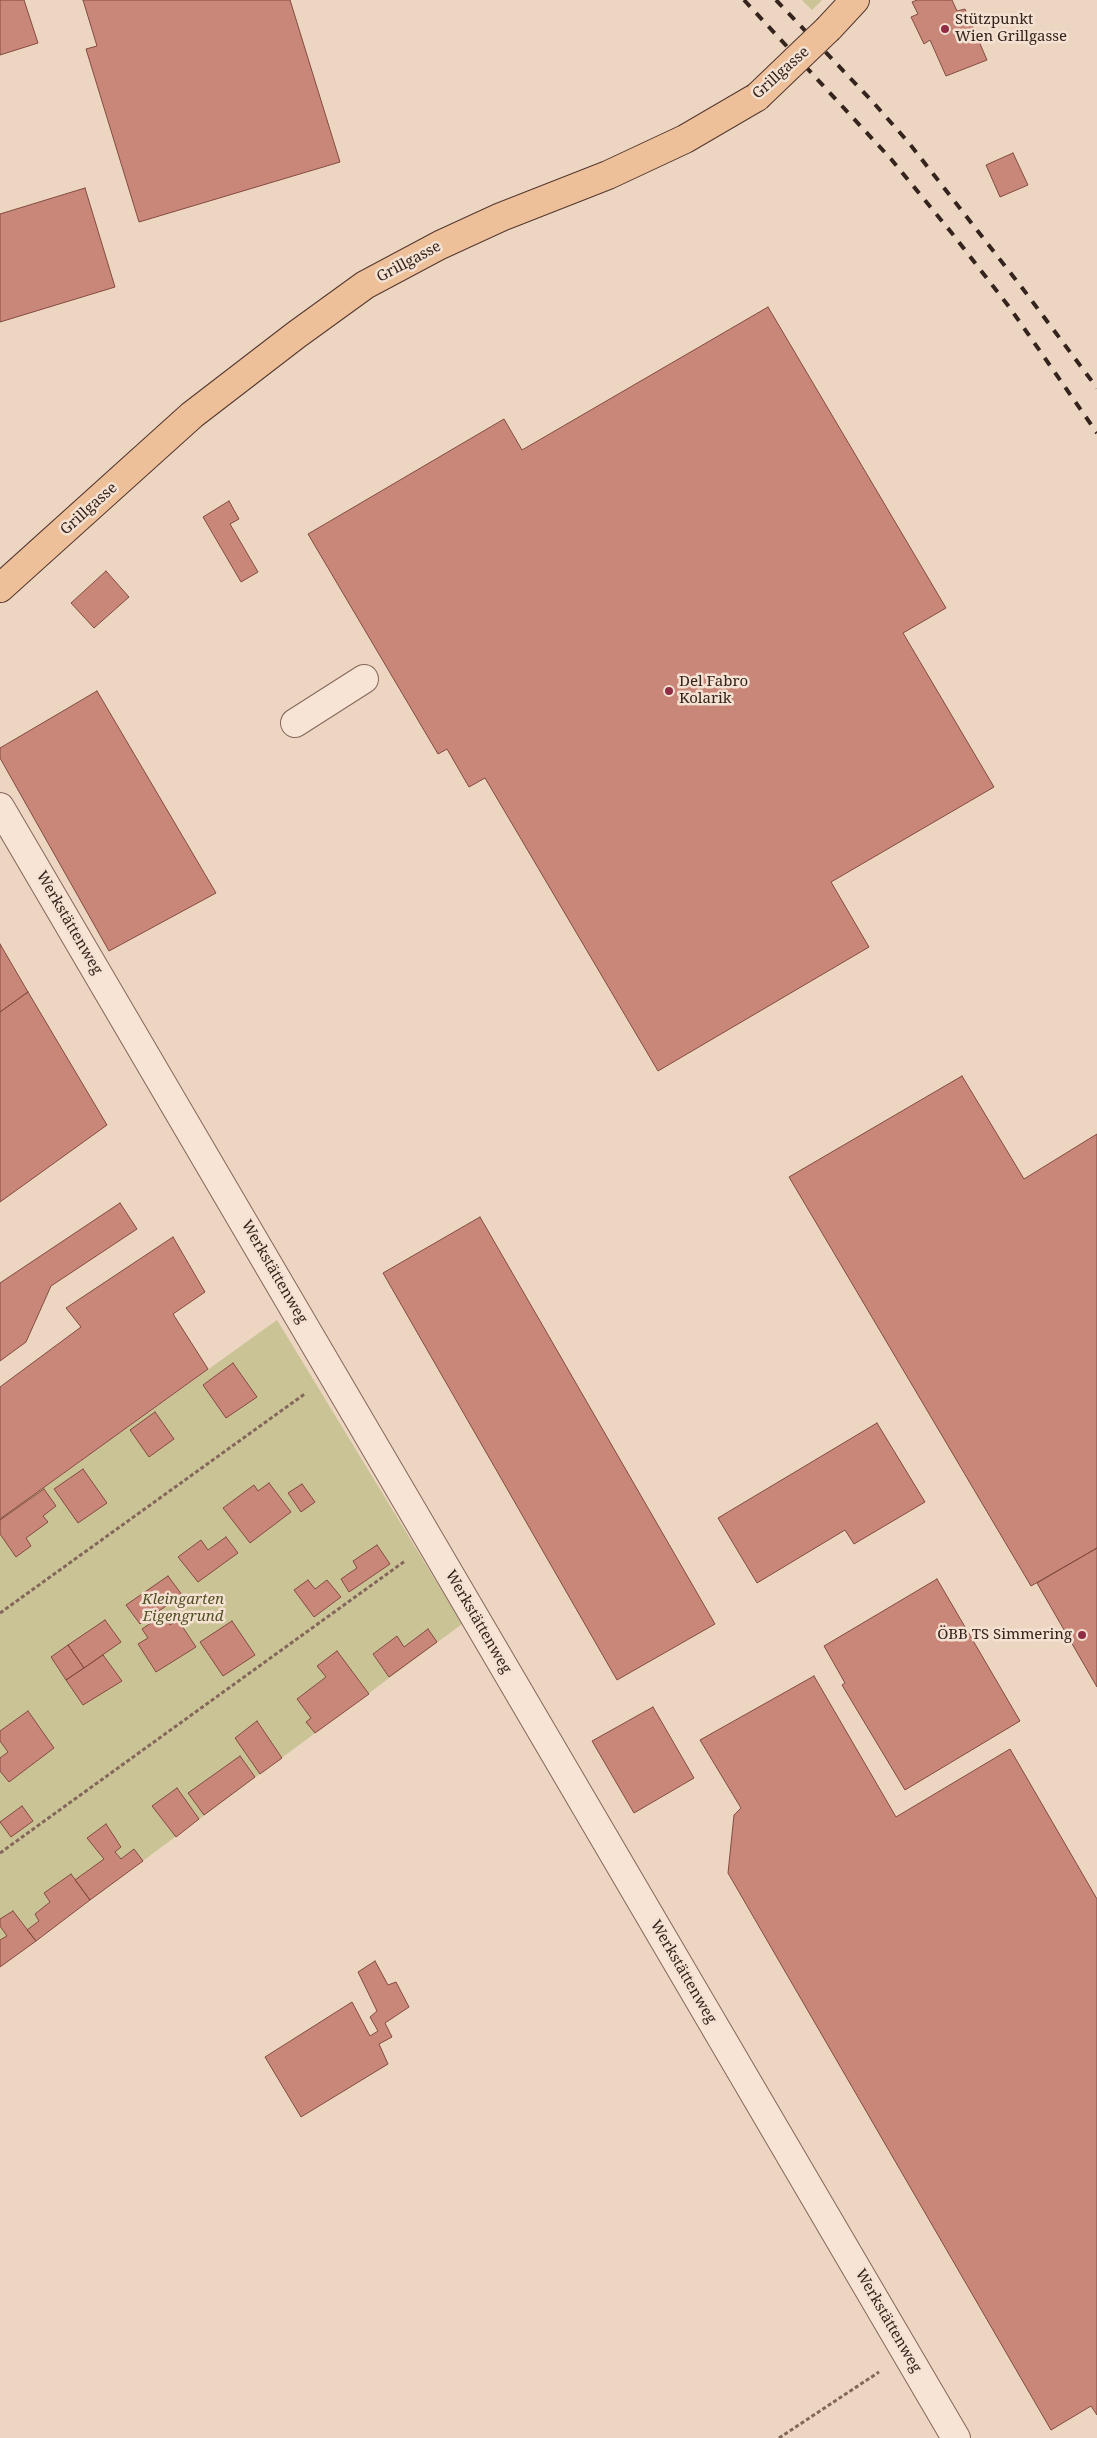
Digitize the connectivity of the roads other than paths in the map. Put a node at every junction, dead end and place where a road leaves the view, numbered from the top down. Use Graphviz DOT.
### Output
graph roads {
  1 [pos="855,0"];
  2 [pos="0,588"];
  3 [pos="364,679"];
  4 [pos="295,723"];
  5 [pos="0,807"];
  6 [pos="956,2438"];
  1 -- 2 [label="main road, Grillgasse, bridge"];
  3 -- 4 [label="street"];
  5 -- 6 [label="street, Werkstättenweg"];
}
